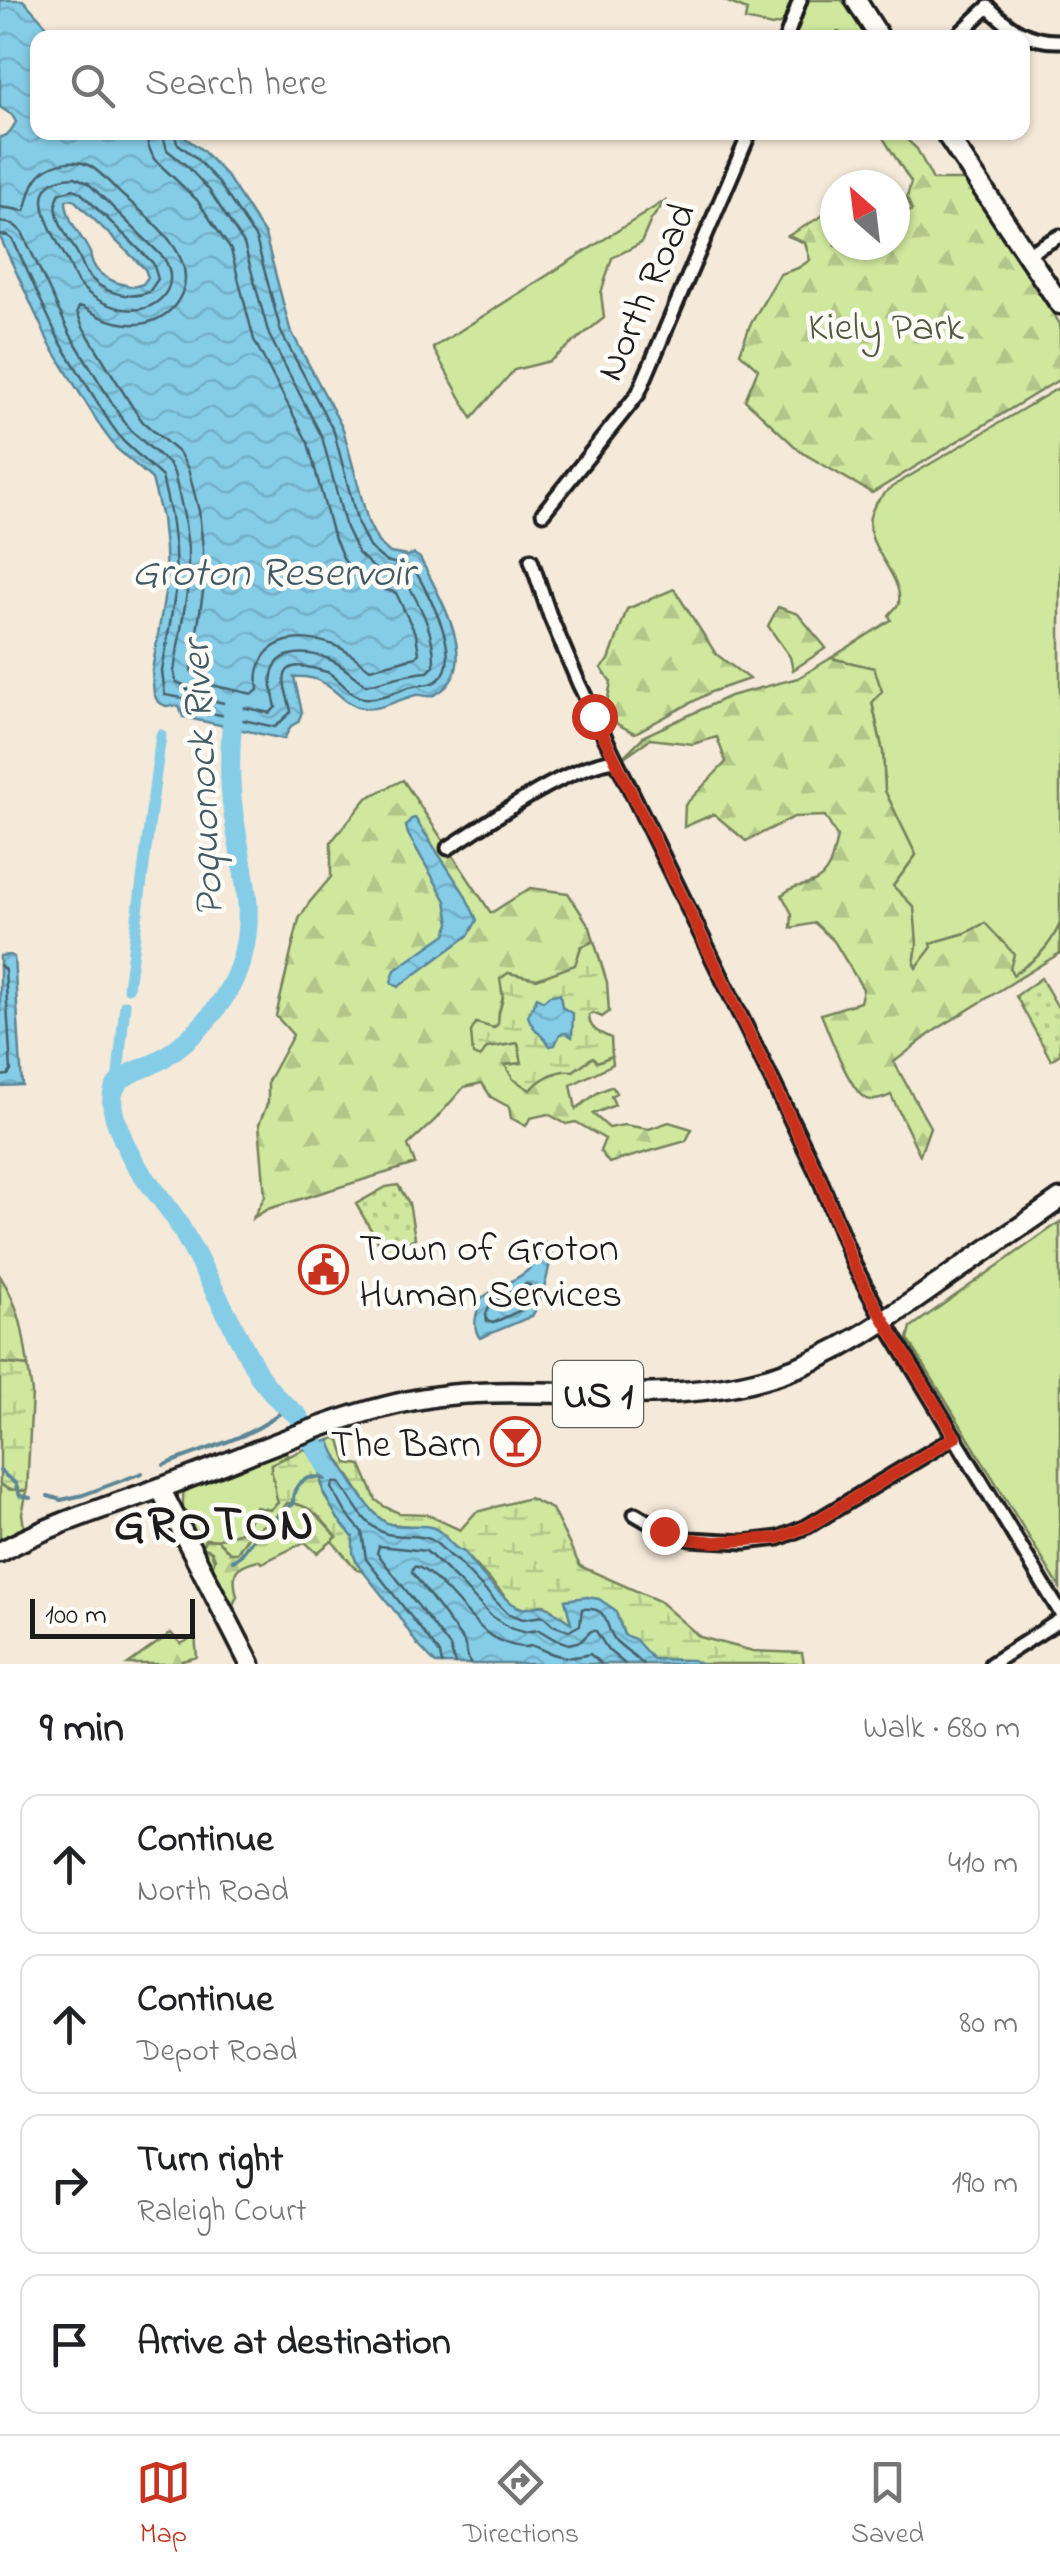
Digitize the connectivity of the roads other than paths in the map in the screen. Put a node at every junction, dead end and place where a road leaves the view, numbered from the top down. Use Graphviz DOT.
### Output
graph roads {
  1 [pos="800,0"];
  2 [pos="856,0"];
  3 [pos="789,30"];
  4 [pos="875,30"];
  5 [pos="964,30"];
  6 [pos="1015,30"];
  7 [pos="1030,37"];
  8 [pos="1060,42"];
  9 [pos="747,140"];
  10 [pos="950,140"];
  11 [pos="1060,236"];
  12 [pos="1027,254"];
  13 [pos="1060,304"];
  14 [pos="543,513"];
  15 [pos="531,560"];
  16 [pos="616,760"];
  17 [pos="448,848"];
  18 [pos="1060,1199"];
  19 [pos="885,1322"];
  20 [pos="955,1437"];
  21 [pos="160,1488"];
  22 [pos="635,1514"];
  23 [pos="0,1552"];
  24 [pos="1060,1612"];
  25 [pos="1060,1620"];
  26 [pos="250,1664"];
  27 [pos="990,1664"];
  1 -- 3 [label="street"];
  2 -- 4 [label="main road"];
  5 -- 6 [label="street"];
  7 -- 8 [label="street"];
  9 -- 14 [label="street, North Road"];
  10 -- 12 [label="main road"];
  11 -- 12 [label="street"];
  12 -- 13 [label="main road"];
  15 -- 16 [label="street"];
  16 -- 17 [label="street"];
  16 -- 19 [label="street"];
  18 -- 19 [label="main road, US 1"];
  19 -- 20 [label="street"];
  19 -- 21 [label="main road, US 1"];
  20 -- 22 [label="street"];
  20 -- 24 [label="street"];
  21 -- 23 [label="main road, US 1"];
  21 -- 26 [label="main road"];
  25 -- 27 [label="street"];
}
